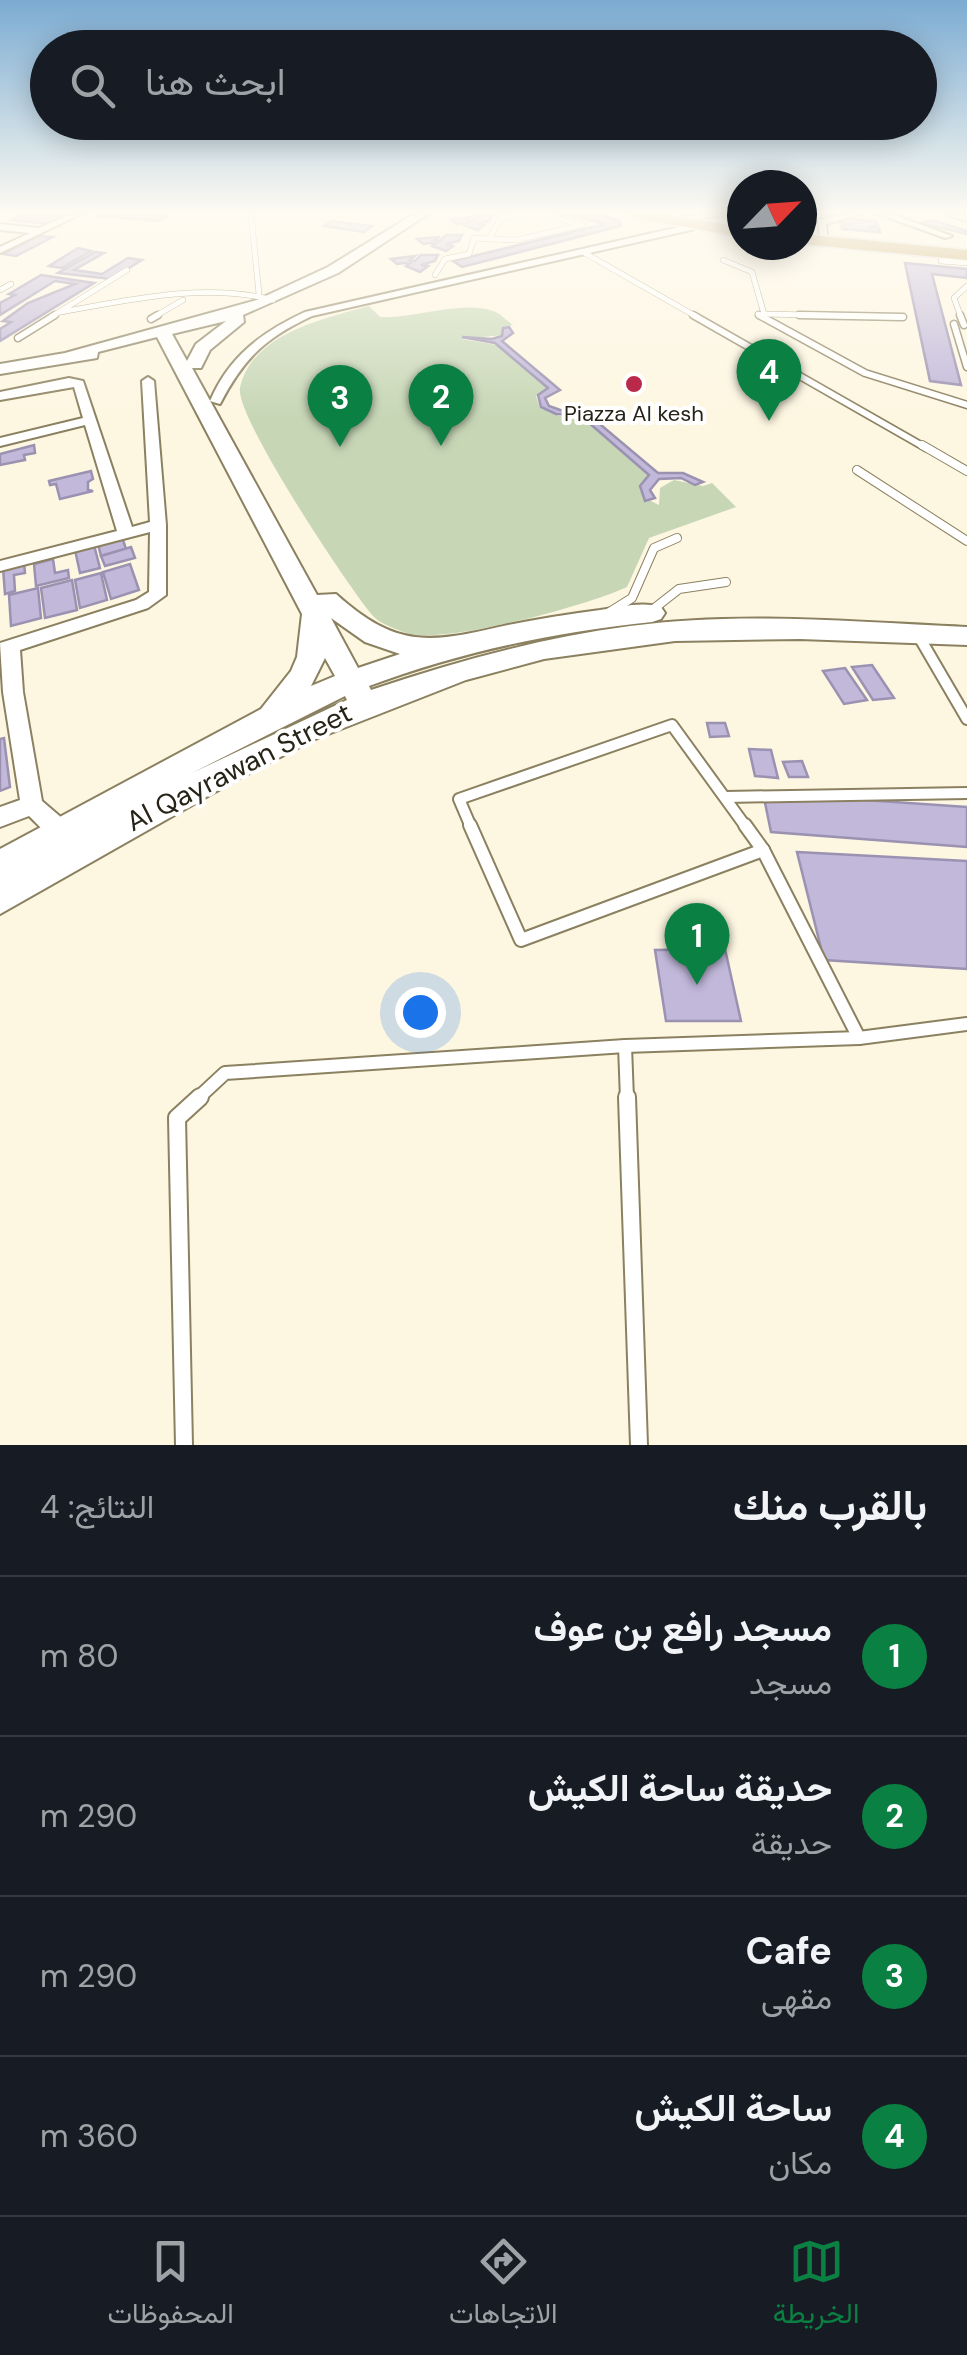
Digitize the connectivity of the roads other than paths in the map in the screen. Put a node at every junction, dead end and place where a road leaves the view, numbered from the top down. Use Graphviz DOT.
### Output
graph roads {
  1 [pos="109,281"];
  2 [pos="263,281"];
  3 [pos="306,281"];
  4 [pos="326,281"];
  5 [pos="453,281"];
  6 [pos="635,281"];
  7 [pos="755,281"];
  8 [pos="11,284"];
  9 [pos="967,286"];
  10 [pos="0,290"];
  11 [pos="188,296"];
  12 [pos="266,297"];
  13 [pos="60,312"];
  14 [pos="764,314"];
  15 [pos="245,315"];
  16 [pos="903,317"];
  17 [pos="965,325"];
  18 [pos="167,330"];
  19 [pos="18,338"];
  20 [pos="93,354"];
  21 [pos="72,355"];
  22 [pos="965,355"];
  23 [pos="189,366"];
  24 [pos="967,367"];
  25 [pos="0,369"];
  26 [pos="148,381"];
  27 [pos="0,396"];
  28 [pos="216,401"];
  29 [pos="967,406"];
  30 [pos="91,420"];
  31 [pos="0,442"];
  32 [pos="857,470"];
  33 [pos="967,471"];
  34 [pos="158,526"];
  35 [pos="126,534"];
  36 [pos="677,538"];
  37 [pos="967,541"];
  38 [pos="0,566"];
  39 [pos="726,582"];
  40 [pos="319,603"];
  41 [pos="647,614"];
  42 [pos="967,616"];
  43 [pos="599,618"];
  44 [pos="917,634"];
  45 [pos="967,636"];
  46 [pos="5,648"];
  47 [pos="457,648"];
  48 [pos="366,689"];
  49 [pos="6,694"];
  50 [pos="967,719"];
  51 [pos="254,726"];
  52 [pos="967,793"];
  53 [pos="726,797"];
  54 [pos="32,805"];
  55 [pos="0,816"];
  56 [pos="62,832"];
  57 [pos="763,850"];
  58 [pos="0,866"];
  59 [pos="0,897"];
  60 [pos="967,1024"];
  61 [pos="858,1038"];
  62 [pos="625,1046"];
  63 [pos="184,1445"];
  64 [pos="639,1445"];
  1 -- 13 [label="lane"];
  2 -- 12 [label="lane"];
  3 -- 12 [label="main road"];
  4 -- 15 [label="main road"];
  5 -- 28 [label="street"];
  6 -- 33 [label="lane"];
  7 -- 14 [label="lane"];
  8 -- 10 [label="lane"];
  9 -- 17 [label="lane"];
  11 -- 12 [label="lane"];
  11 -- 13 [label="lane"];
  11 -- 18 [label="lane"];
  12 -- 18 [label="main road"];
  13 -- 19 [label="lane"];
  14 -- 16 [label="lane"];
  14 -- 29 [label="lane"];
  15 -- 18 [label="main road"];
  15 -- 23 [label="main road"];
  17 -- 22 [label="lane"];
  18 -- 20 [label="main road"];
  18 -- 21 [label="main road"];
  18 -- 23 [label="main road"];
  20 -- 21 [label="main road"];
  20 -- 23 [label="main road"];
  21 -- 25 [label="main road"];
  22 -- 24 [label="lane"];
  23 -- 28 [label="main road"];
  23 -- 40 [label="main road"];
  26 -- 34 [label="street"];
  27 -- 30 [label="street"];
  28 -- 40 [label="main road"];
  30 -- 31 [label="street"];
  30 -- 35 [label="street"];
  32 -- 37 [label="lane"];
  34 -- 35 [label="street"];
  34 -- 46 [label="street"];
  35 -- 38 [label="street"];
  36 -- 43 [label="lane"];
  39 -- 41 [label="lane"];
  40 -- 47 [label="main road"];
  40 -- 48 [label="main road"];
  40 -- 51 [label="main road"];
  41 -- 42 [label="main road, Al Qayrawan Street"];
  41 -- 43 [label="main road, Al Qayrawan Street"];
  43 -- 47 [label="main road, Al Qayrawan Street"];
  44 -- 45 [label="main road, Al Qayrawan Street"];
  44 -- 48 [label="main road, Al Qayrawan Street"];
  44 -- 50 [label="lane"];
  46 -- 49 [label="street"];
  47 -- 48 [label="main road, Al Qayrawan Street"];
  48 -- 51 [label="main road, Al Qayrawan Street"];
  48 -- 59 [label="main road, Al Qayrawan Street"];
  49 -- 54 [label="street"];
  51 -- 56 [label="main road, Al Qayrawan Street"];
  52 -- 53 [label="lane"];
  53 -- 57 [label="lane"];
  53 -- 57 [label="lane"];
  54 -- 55 [label="street"];
  54 -- 56 [label="street"];
  56 -- 58 [label="main road, Al Qayrawan Street"];
  57 -- 61 [label="lane"];
  60 -- 61 [label="lane"];
  61 -- 62 [label="lane"];
  62 -- 63 [label="lane"];
  62 -- 64 [label="lane"];
}
